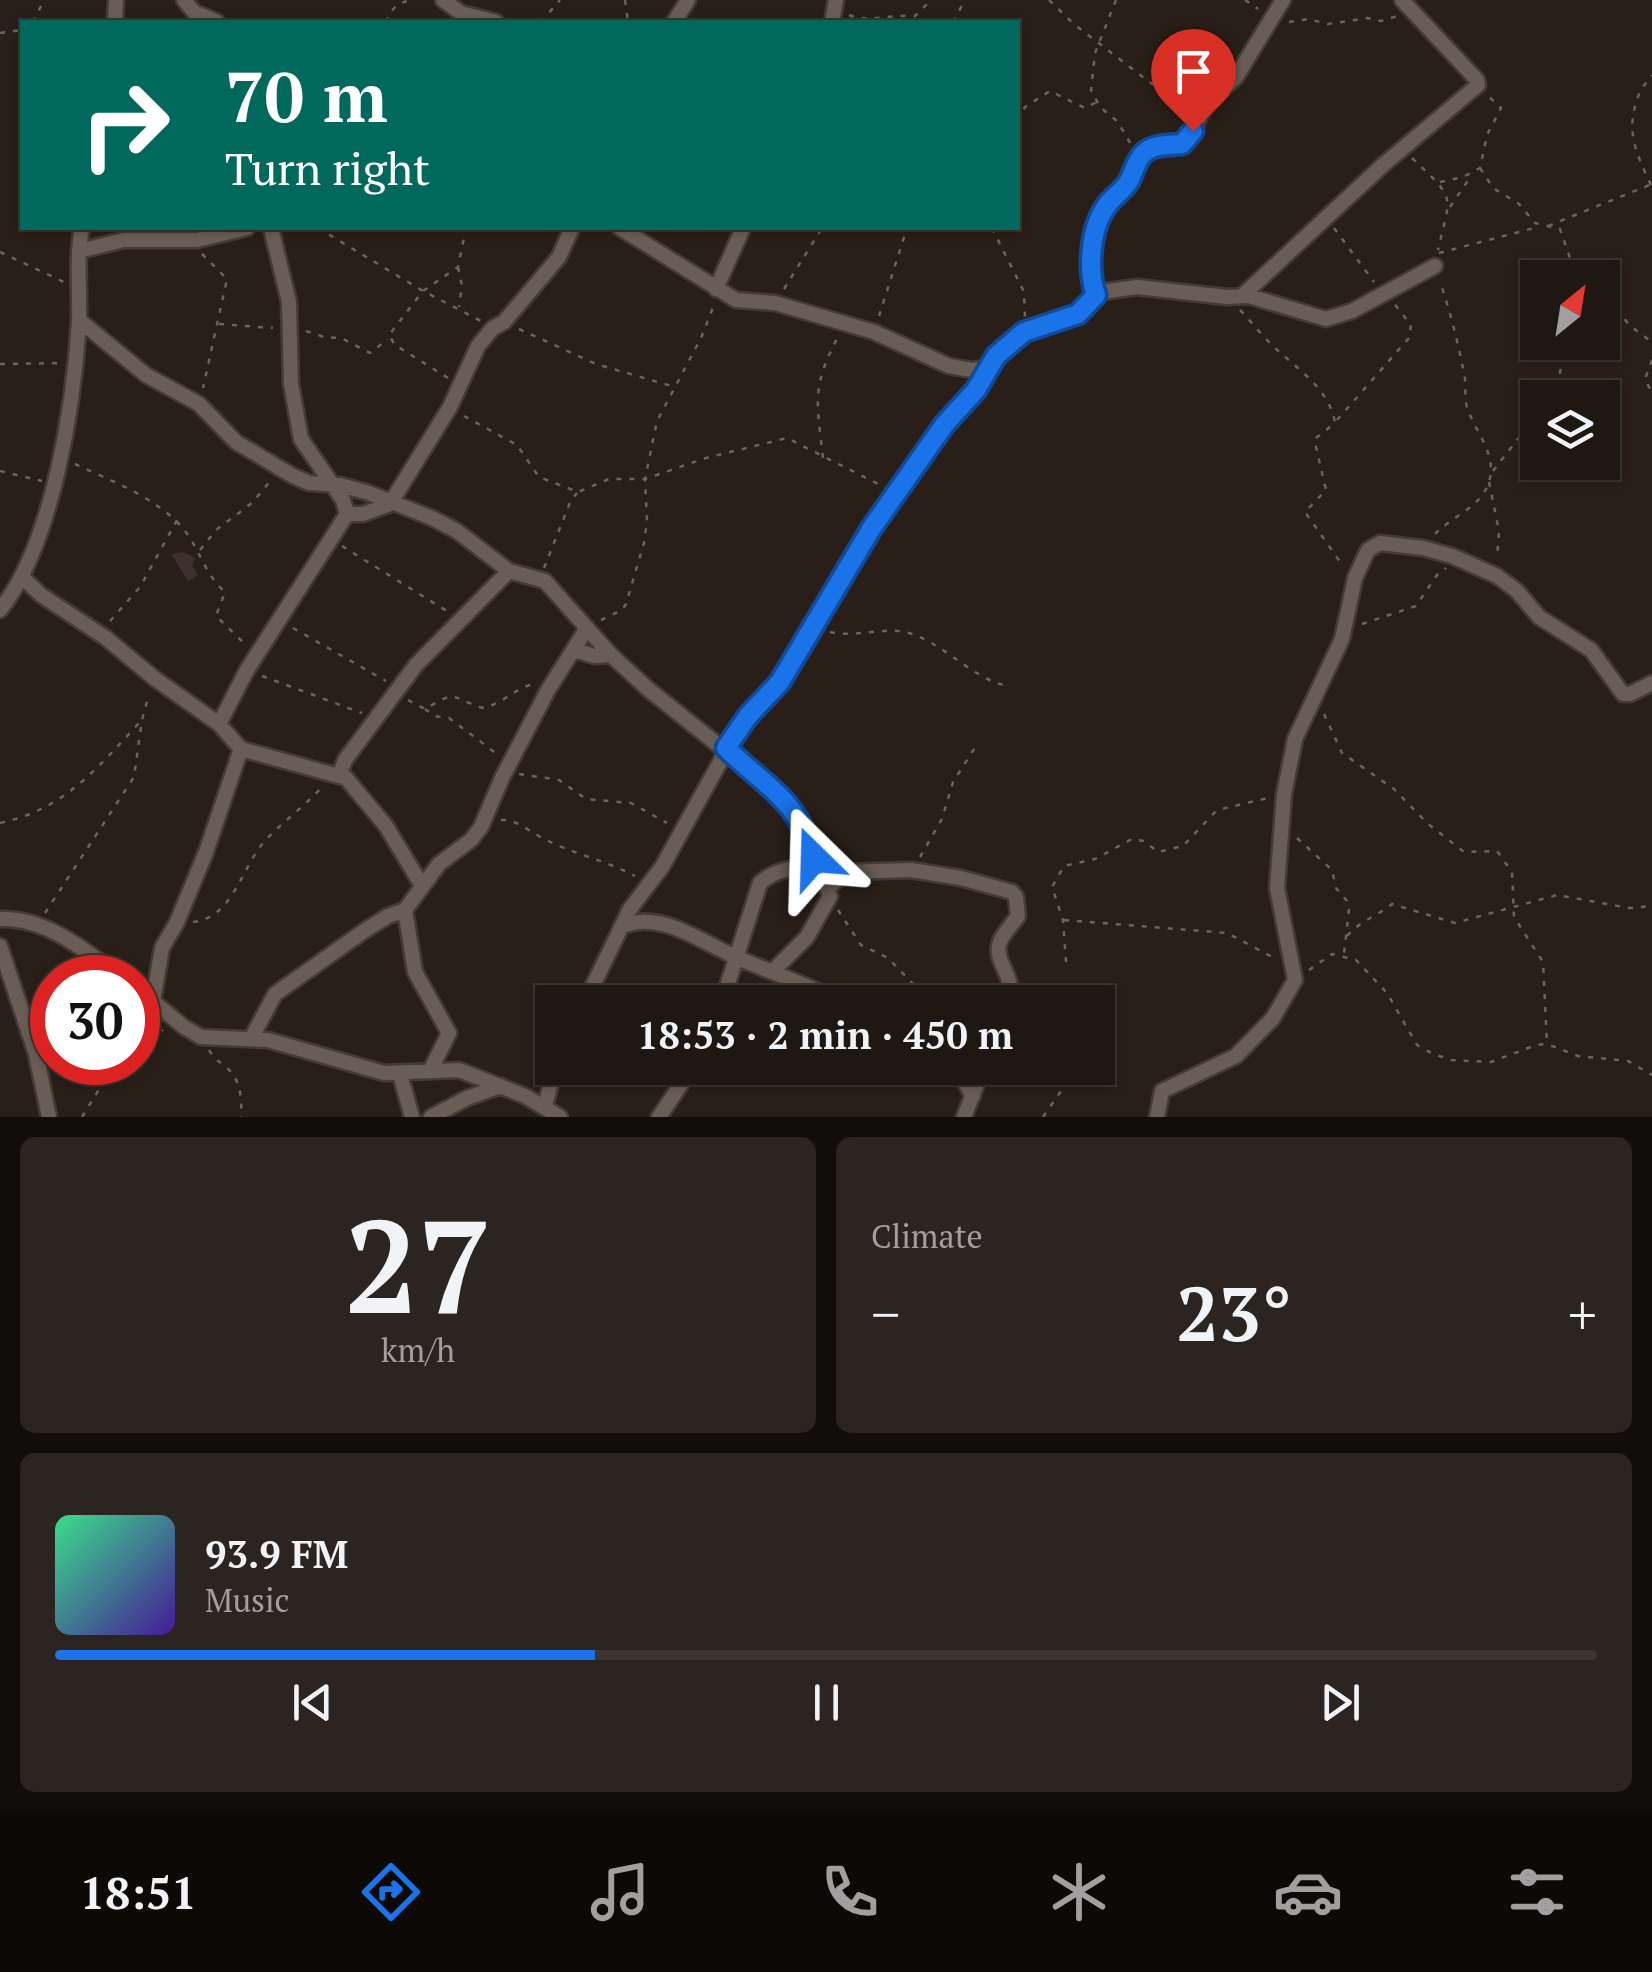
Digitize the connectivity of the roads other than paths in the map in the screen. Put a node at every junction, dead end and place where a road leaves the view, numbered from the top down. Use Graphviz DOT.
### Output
graph roads {
  1 [pos="184,0"];
  2 [pos="443,0"];
  3 [pos="1283,0"];
  4 [pos="1406,5"];
  5 [pos="212,20"];
  6 [pos="489,20"];
  7 [pos="82,230"];
  8 [pos="239,230"];
  9 [pos="271,230"];
  10 [pos="571,230"];
  11 [pos="623,230"];
  12 [pos="742,230"];
  13 [pos="79,251"];
  14 [pos="1436,259"];
  15 [pos="716,289"];
  16 [pos="1096,295"];
  17 [pos="1235,297"];
  18 [pos="79,320"];
  19 [pos="988,368"];
  20 [pos="330,485"];
  21 [pos="390,504"];
  22 [pos="348,514"];
  23 [pos="509,571"];
  24 [pos="22,577"];
  25 [pos="0,610"];
  26 [pos="587,628"];
  27 [pos="574,650"];
  28 [pos="611,655"];
  29 [pos="1652,683"];
  30 [pos="219,724"];
  31 [pos="726,748"];
  32 [pos="241,749"];
  33 [pos="337,774"];
  34 [pos="819,868"];
  35 [pos="844,872"];
  36 [pos="422,884"];
  37 [pos="830,892"];
  38 [pos="405,910"];
  39 [pos="0,919"];
  40 [pos="620,928"];
  41 [pos="0,946"];
  42 [pos="91,955"];
  43 [pos="160,958"];
  44 [pos="737,958"];
  45 [pos="774,970"];
  46 [pos="593,985"];
  47 [pos="728,985"];
  48 [pos="805,985"];
  49 [pos="1011,985"];
  50 [pos="160,1007"];
  51 [pos="252,1037"];
  52 [pos="430,1070"];
  53 [pos="400,1074"];
  54 [pos="538,1085"];
  55 [pos="550,1085"];
  56 [pos="681,1085"];
  57 [pos="966,1085"];
  58 [pos="977,1085"];
  59 [pos="501,1086"];
  60 [pos="525,1096"];
  61 [pos="972,1096"];
  62 [pos="545,1106"];
  63 [pos="49,1117"];
  64 [pos="412,1117"];
  65 [pos="431,1117"];
  66 [pos="560,1117"];
  67 [pos="659,1117"];
  68 [pos="964,1117"];
  69 [pos="1157,1117"];
  1 -- 5 [label="street"];
  2 -- 6 [label="street"];
  3 -- 16 [label="street"];
  4 -- 17 [label="street"];
  7 -- 13 [label="street"];
  8 -- 13 [label="street"];
  9 -- 20 [label="street"];
  10 -- 21 [label="street"];
  11 -- 15 [label="street"];
  12 -- 15 [label="street"];
  13 -- 18 [label="street"];
  14 -- 17 [label="street"];
  15 -- 19 [label="street"];
  16 -- 17 [label="street"];
  16 -- 19 [label="street"];
  18 -- 20 [label="street"];
  18 -- 24 [label="street"];
  19 -- 31 [label="street"];
  20 -- 21 [label="street"];
  20 -- 22 [label="street"];
  21 -- 22 [label="street"];
  21 -- 23 [label="street"];
  22 -- 30 [label="street"];
  23 -- 26 [label="street"];
  23 -- 33 [label="street"];
  24 -- 25 [label="street"];
  24 -- 30 [label="street"];
  26 -- 27 [label="street"];
  26 -- 28 [label="street"];
  27 -- 28 [label="street"];
  27 -- 36 [label="street"];
  28 -- 31 [label="street"];
  29 -- 69 [label="street"];
  30 -- 32 [label="street"];
  31 -- 34 [label="street"];
  31 -- 40 [label="street"];
  32 -- 33 [label="street"];
  32 -- 43 [label="street"];
  33 -- 36 [label="street"];
  34 -- 35 [label="street"];
  34 -- 37 [label="street"];
  34 -- 44 [label="street"];
  35 -- 37 [label="street"];
  35 -- 49 [label="street"];
  36 -- 38 [label="street"];
  37 -- 45 [label="street"];
  38 -- 51 [label="street"];
  38 -- 52 [label="street"];
  39 -- 42 [label="street"];
  40 -- 44 [label="street"];
  40 -- 46 [label="street"];
  41 -- 63 [label="street"];
  44 -- 45 [label="street"];
  44 -- 47 [label="street"];
  45 -- 48 [label="street"];
  50 -- 51 [label="street"];
  51 -- 53 [label="street"];
  52 -- 53 [label="street"];
  52 -- 59 [label="street"];
  53 -- 64 [label="street"];
  54 -- 60 [label="street"];
  55 -- 62 [label="street"];
  56 -- 67 [label="street"];
  57 -- 61 [label="street"];
  58 -- 61 [label="street"];
  59 -- 60 [label="street"];
  59 -- 65 [label="street"];
  60 -- 62 [label="street"];
  61 -- 68 [label="street"];
  62 -- 66 [label="street"];
}
